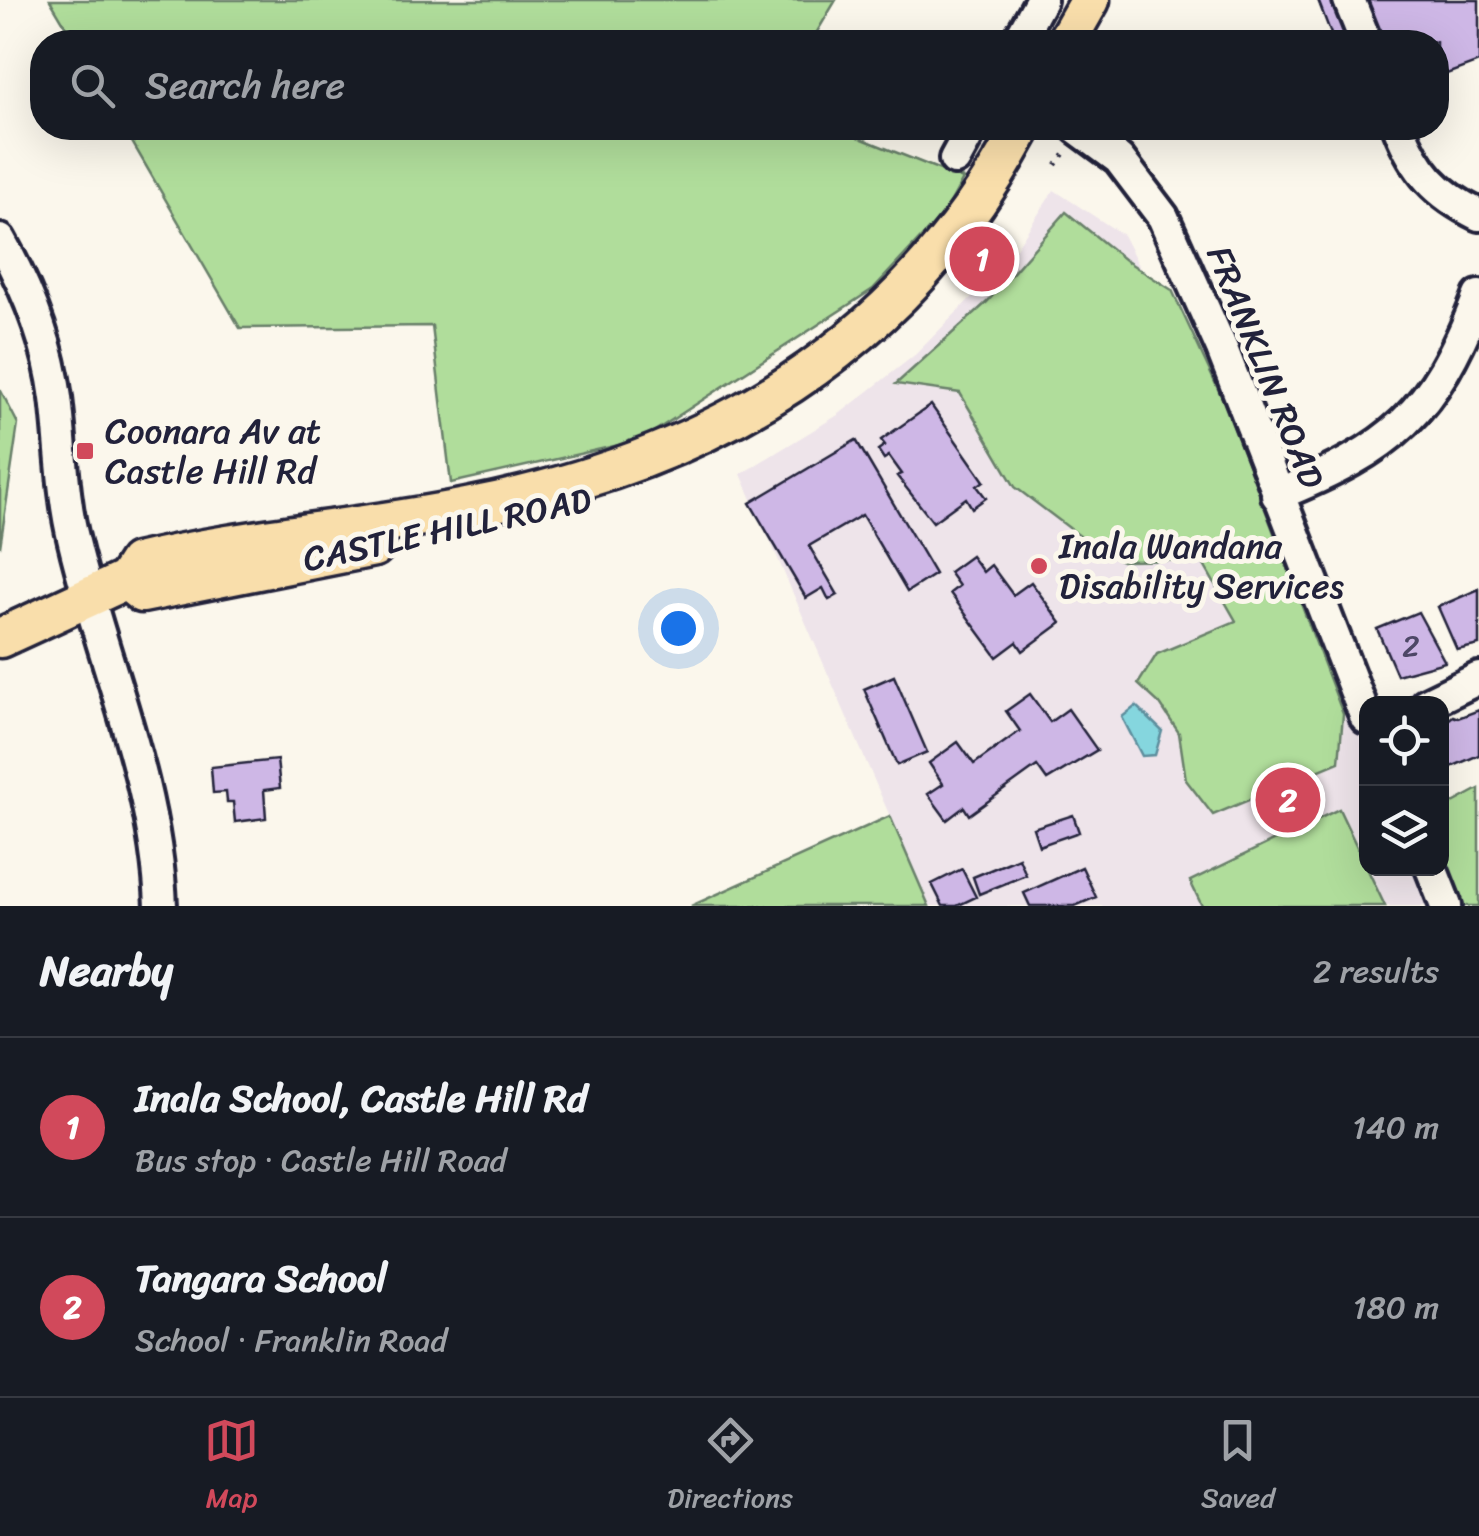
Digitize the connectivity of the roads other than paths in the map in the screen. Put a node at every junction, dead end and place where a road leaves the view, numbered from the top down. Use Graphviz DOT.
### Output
graph roads {
  1 [pos="1042,0"];
  2 [pos="1090,0"];
  3 [pos="1115,0"];
  4 [pos="1349,0"];
  5 [pos="1025,30"];
  6 [pos="1073,30"];
  7 [pos="1099,30"];
  8 [pos="1361,30"];
  9 [pos="965,140"];
  10 [pos="1014,140"];
  11 [pos="1040,140"];
  12 [pos="1093,140"];
  13 [pos="1405,140"];
  14 [pos="955,159"];
  15 [pos="1479,215"];
  16 [pos="0,240"];
  17 [pos="1479,296"];
  18 [pos="1277,495"];
  19 [pos="126,580"];
  20 [pos="89,596"];
  21 [pos="0,638"];
  22 [pos="1479,678"];
  23 [pos="1442,696"];
  24 [pos="1359,700"];
  25 [pos="1433,876"];
  26 [pos="161,906"];
  27 [pos="1446,906"];
  1 -- 5 [label="street"];
  2 -- 6 [label="main road"];
  3 -- 7 [label="main road"];
  4 -- 8 [label="street"];
  9 -- 14 [label="street"];
  10 -- 19 [label="main road, CASTLE HILL ROAD"];
  11 -- 19 [label="main road, CASTLE HILL ROAD"];
  12 -- 18 [label="street, FRANKLIN ROAD"];
  13 -- 15 [label="street"];
  16 -- 20 [label="street"];
  17 -- 18 [label="street"];
  18 -- 24 [label="street, FRANKLIN ROAD"];
  19 -- 20 [label="main road, CASTLE HILL ROAD"];
  20 -- 21 [label="main road, CASTLE HILL ROAD"];
  20 -- 26 [label="street"];
  22 -- 23 [label="street"];
  25 -- 27 [label="street"];
}
